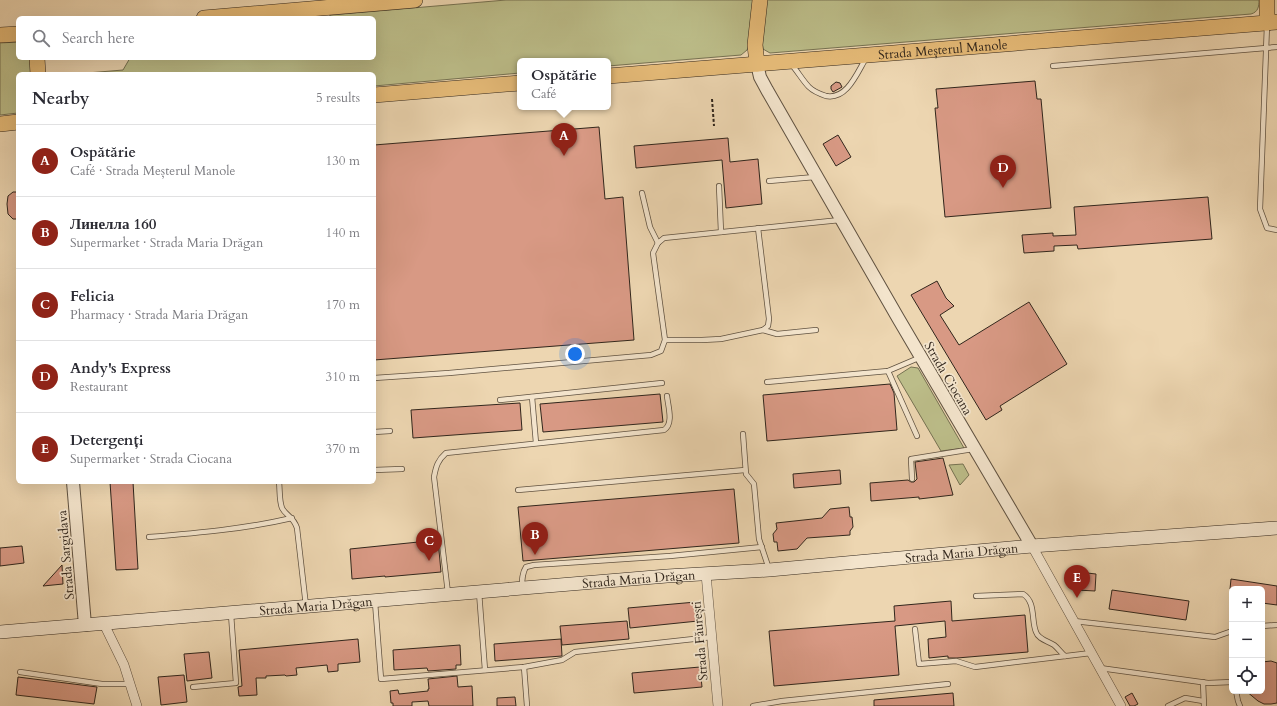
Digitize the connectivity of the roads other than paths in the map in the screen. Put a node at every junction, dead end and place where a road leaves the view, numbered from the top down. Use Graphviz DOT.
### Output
graph roads {
  1 [pos="414,0"];
  2 [pos="760,0"];
  3 [pos="1267,0"];
  4 [pos="227,16"];
  5 [pos="1272,22"];
  6 [pos="16,34"];
  7 [pos="0,35"];
  8 [pos="1277,46"];
  9 [pos="1266,47"];
  10 [pos="867,56"];
  11 [pos="37,60"];
  12 [pos="790,62"];
  13 [pos="757,64"];
  14 [pos="1053,66"];
  15 [pos="38,72"];
  16 [pos="611,76"];
  17 [pos="517,83"];
  18 [pos="376,95"];
  19 [pos="16,122"];
  20 [pos="0,124"];
  21 [pos="817,177"];
  22 [pos="769,181"];
  23 [pos="718,186"];
  24 [pos="642,193"];
  25 [pos="841,220"];
  26 [pos="758,228"];
  27 [pos="1277,230"];
  28 [pos="722,232"];
  29 [pos="658,243"];
  30 [pos="763,330"];
  31 [pos="816,330"];
  32 [pos="665,340"];
  33 [pos="921,357"];
  34 [pos="888,371"];
  35 [pos="376,378"];
  36 [pos="767,382"];
  37 [pos="662,383"];
  38 [pos="532,396"];
  39 [pos="668,396"];
  40 [pos="500,400"];
  41 [pos="390,431"];
  42 [pos="376,432"];
  43 [pos="743,434"];
  44 [pos="917,436"];
  45 [pos="536,443"];
  46 [pos="974,449"];
  47 [pos="402,469"];
  48 [pos="376,470"];
  49 [pos="746,470"];
  50 [pos="912,479"];
  51 [pos="73,484"];
  52 [pos="280,484"];
  53 [pos="518,490"];
  54 [pos="292,518"];
  55 [pos="1277,528"];
  56 [pos="148,537"];
  57 [pos="1032,546"];
  58 [pos="762,547"];
  59 [pos="769,570"];
  60 [pos="706,574"];
  61 [pos="522,589"];
  62 [pos="479,592"];
  63 [pos="448,595"];
  64 [pos="976,596"];
  65 [pos="375,601"];
  66 [pos="306,607"];
  67 [pos="231,614"];
  68 [pos="1073,620"];
  69 [pos="104,624"];
  70 [pos="85,625"];
  71 [pos="1265,626"];
  72 [pos="1277,626"];
  73 [pos="915,629"];
  74 [pos="0,632"];
  75 [pos="1229,632"];
  76 [pos="712,637"];
  77 [pos="1090,653"];
  78 [pos="1065,656"];
  79 [pos="524,667"];
  80 [pos="1099,668"];
  81 [pos="485,670"];
  82 [pos="20,672"];
  83 [pos="1203,682"];
  84 [pos="1229,682"];
  85 [pos="131,684"];
  86 [pos="948,684"];
  87 [pos="193,687"];
  88 [pos="1237,694"];
  89 [pos="1203,703"];
  90 [pos="137,706"];
  91 [pos="526,706"];
  92 [pos="718,706"];
  93 [pos="753,706"];
  94 [pos="1120,706"];
  95 [pos="1168,706"];
  96 [pos="1240,706"];
  1 -- 4 [label="main road"];
  2 -- 13 [label="main road"];
  3 -- 5 [label="main road"];
  5 -- 9 [label="lane"];
  5 -- 10 [label="main road, Strada Meșterul Manole"];
  6 -- 7 [label="main road"];
  8 -- 9 [label="lane"];
  9 -- 14 [label="lane"];
  9 -- 27 [label="lane"];
  10 -- 12 [label="main road, Strada Meșterul Manole"];
  10 -- 12 [label="lane"];
  11 -- 15 [label="main road"];
  12 -- 13 [label="main road, Strada Meșterul Manole"];
  13 -- 16 [label="main road, Strada Meșterul Manole"];
  13 -- 21 [label="street, Strada Ciocana"];
  17 -- 18 [label="main road"];
  19 -- 20 [label="main road"];
  21 -- 22 [label="lane"];
  21 -- 25 [label="street, Strada Ciocana"];
  23 -- 28 [label="lane"];
  24 -- 29 [label="lane"];
  25 -- 26 [label="lane"];
  25 -- 33 [label="street, Strada Ciocana"];
  26 -- 28 [label="lane"];
  26 -- 30 [label="lane"];
  28 -- 29 [label="lane"];
  29 -- 32 [label="lane"];
  30 -- 31 [label="lane"];
  30 -- 32 [label="lane"];
  32 -- 35 [label="lane"];
  33 -- 34 [label="lane"];
  33 -- 46 [label="street, Strada Ciocana"];
  34 -- 36 [label="lane"];
  34 -- 44 [label="lane"];
  37 -- 38 [label="lane"];
  38 -- 40 [label="lane"];
  38 -- 45 [label="lane"];
  39 -- 45 [label="lane"];
  41 -- 42 [label="lane"];
  43 -- 49 [label="lane"];
  45 -- 63 [label="lane"];
  46 -- 50 [label="lane"];
  46 -- 57 [label="street, Strada Ciocana"];
  47 -- 48 [label="lane"];
  49 -- 53 [label="lane"];
  49 -- 58 [label="lane"];
  51 -- 70 [label="street, Strada Sargidava"];
  52 -- 54 [label="lane"];
  54 -- 56 [label="lane"];
  54 -- 66 [label="lane"];
  55 -- 57 [label="main road, Strada Maria Drăgan"];
  57 -- 59 [label="main road, Strada Maria Drăgan"];
  57 -- 68 [label="street, Strada Ciocana"];
  58 -- 59 [label="lane"];
  58 -- 61 [label="lane"];
  59 -- 60 [label="main road, Strada Maria Drăgan"];
  60 -- 61 [label="main road, Strada Maria Drăgan"];
  60 -- 76 [label="street, Strada Făurești"];
  61 -- 62 [label="main road, Strada Maria Drăgan"];
  62 -- 63 [label="main road, Strada Maria Drăgan"];
  62 -- 81 [label="lane"];
  63 -- 65 [label="main road, Strada Maria Drăgan"];
  64 -- 78 [label="lane"];
  65 -- 66 [label="main road, Strada Maria Drăgan"];
  65 -- 81 [label="lane"];
  66 -- 67 [label="main road, Strada Maria Drăgan"];
  67 -- 69 [label="main road, Strada Maria Drăgan"];
  67 -- 87 [label="lane"];
  68 -- 75 [label="lane"];
  68 -- 77 [label="street, Strada Ciocana"];
  69 -- 70 [label="main road, Strada Maria Drăgan"];
  69 -- 85 [label="street"];
  70 -- 74 [label="main road, Strada Maria Drăgan"];
  71 -- 72 [label="lane"];
  73 -- 78 [label="lane"];
  76 -- 79 [label="lane"];
  76 -- 92 [label="street, Strada Făurești"];
  77 -- 78 [label="lane"];
  77 -- 80 [label="street, Strada Ciocana"];
  79 -- 81 [label="lane"];
  79 -- 91 [label="lane"];
  80 -- 83 [label="lane"];
  80 -- 94 [label="street, Strada Ciocana"];
  82 -- 85 [label="lane"];
  83 -- 84 [label="lane"];
  83 -- 89 [label="lane"];
  85 -- 90 [label="street"];
  86 -- 93 [label="lane"];
  88 -- 96 [label="lane"];
  89 -- 95 [label="lane"];
}
